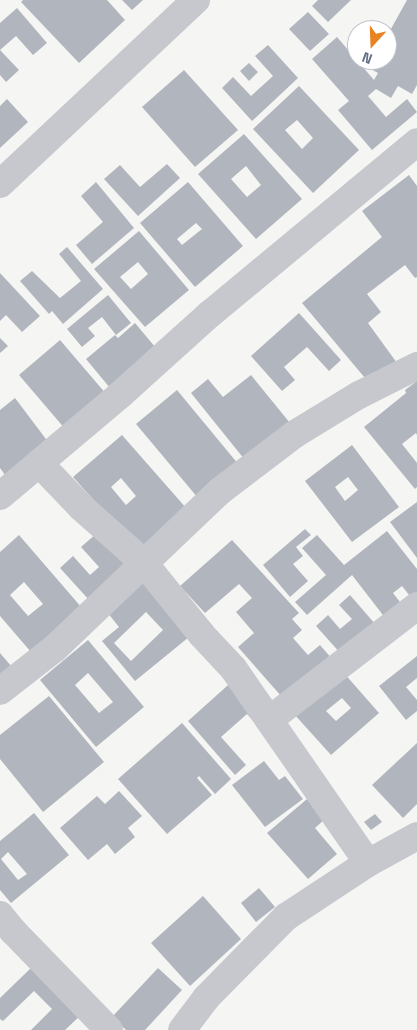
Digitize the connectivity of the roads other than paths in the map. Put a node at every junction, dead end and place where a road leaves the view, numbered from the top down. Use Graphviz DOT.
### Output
graph roads {
  1 [pos="196,0"];
  2 [pos="417,142"];
  3 [pos="0,184"];
  4 [pos="417,366"];
  5 [pos="39,463"];
  6 [pos="0,496"];
  7 [pos="144,563"];
  8 [pos="417,606"];
  9 [pos="0,691"];
  10 [pos="270,720"];
  11 [pos="417,836"];
  12 [pos="368,863"];
  13 [pos="4,930"];
  14 [pos="109,1030"];
  15 [pos="182,1030"];
  1 -- 3 [label="street"];
  2 -- 5 [label="street"];
  4 -- 7 [label="street"];
  5 -- 6 [label="street"];
  5 -- 7 [label="street"];
  7 -- 9 [label="street"];
  7 -- 10 [label="street"];
  8 -- 10 [label="street"];
  10 -- 12 [label="street"];
  11 -- 12 [label="street"];
  12 -- 15 [label="street"];
  13 -- 14 [label="street"];
}
